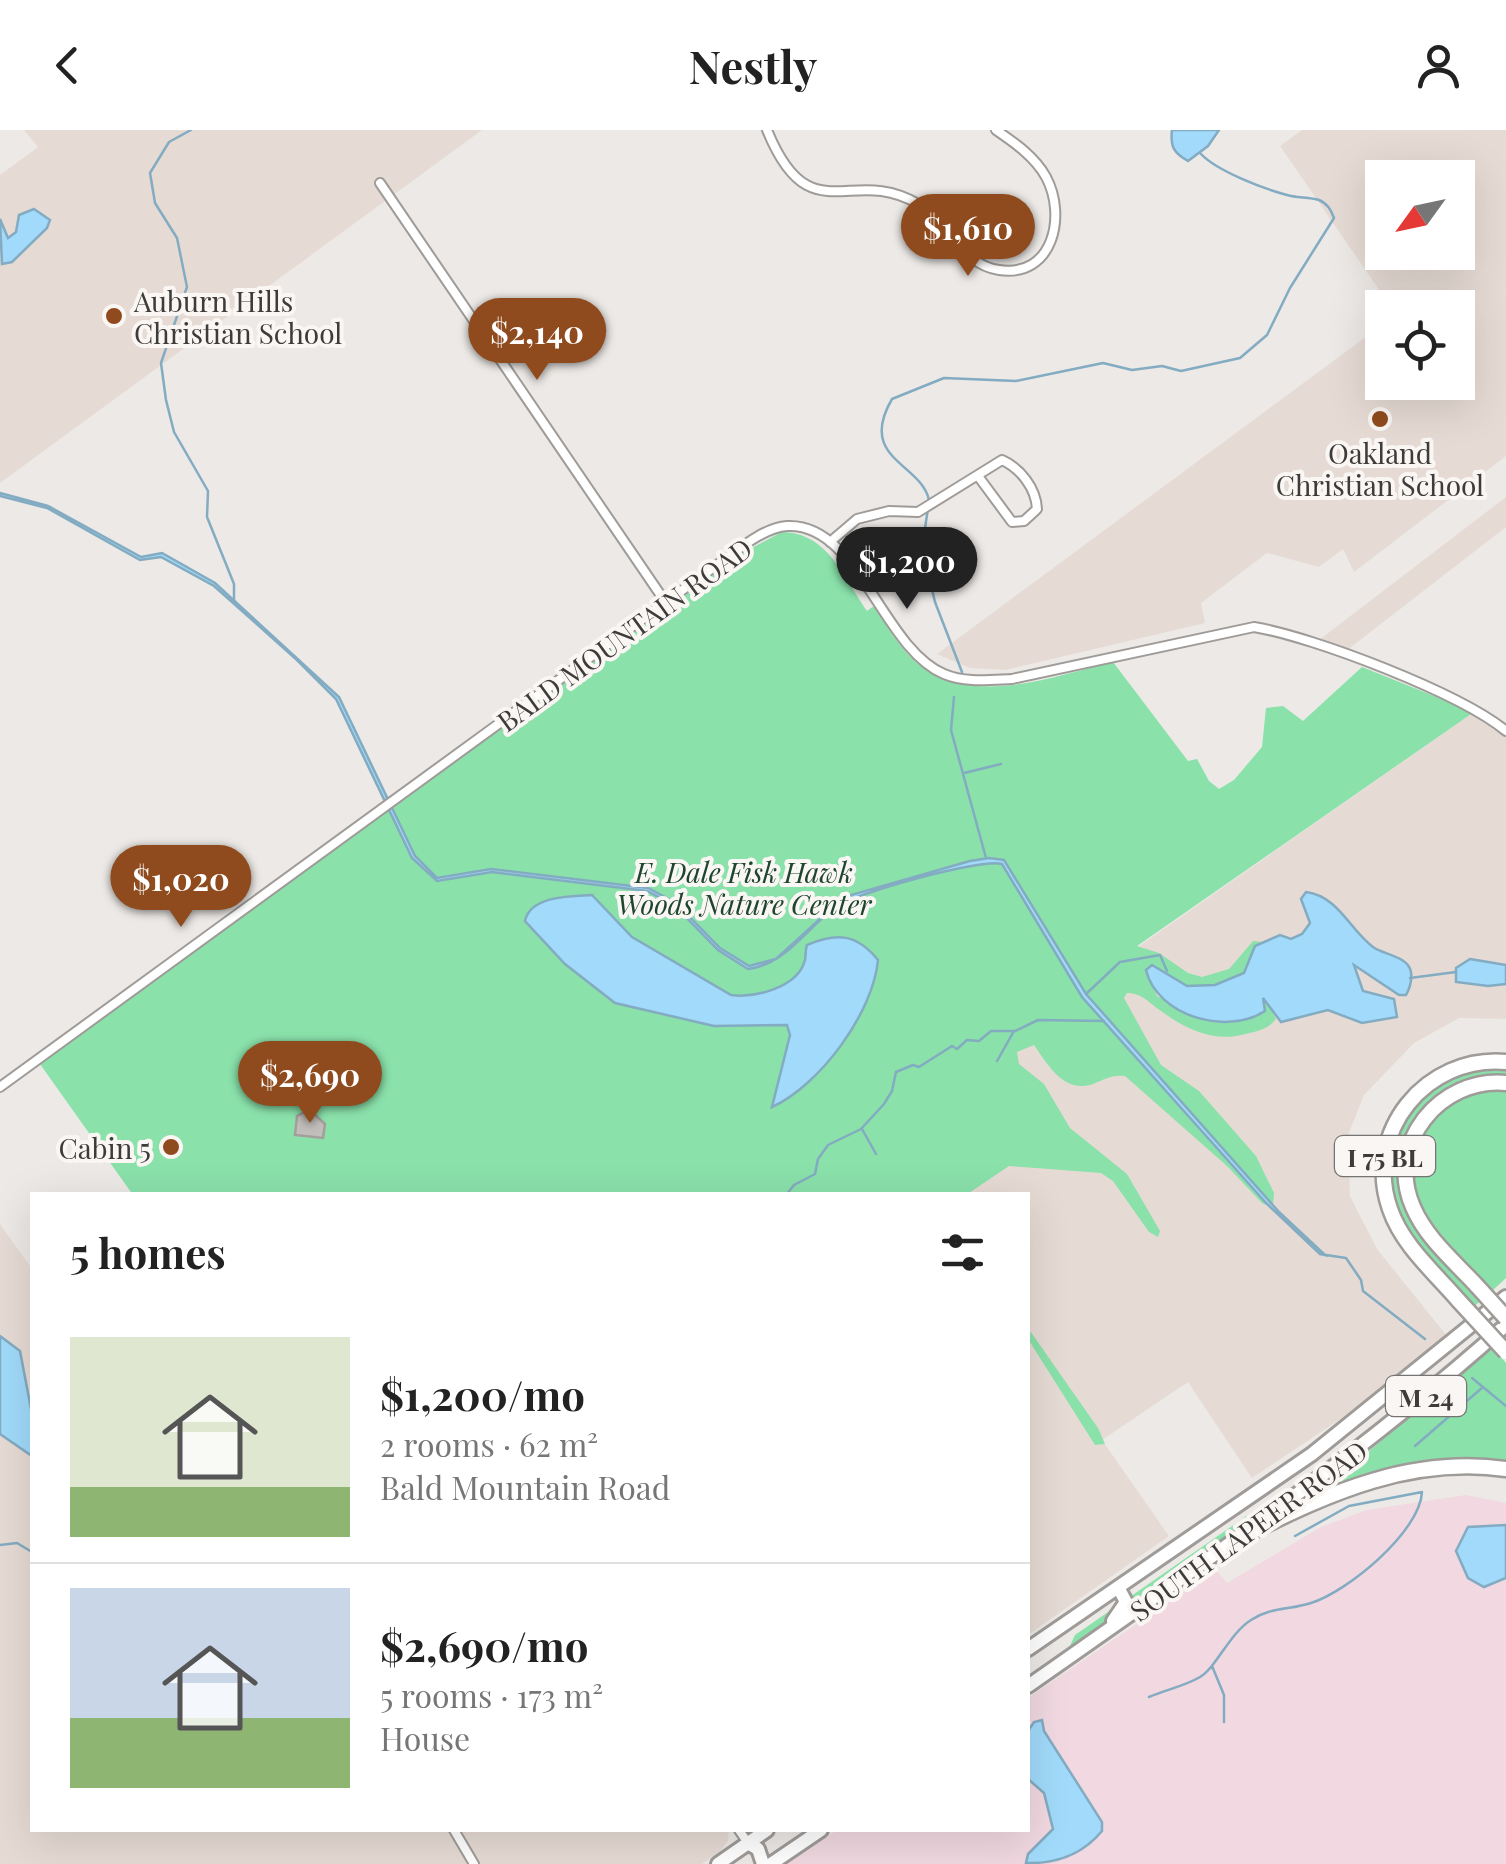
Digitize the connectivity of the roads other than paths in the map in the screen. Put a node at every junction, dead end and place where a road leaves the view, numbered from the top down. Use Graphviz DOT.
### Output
graph roads {
  1 [pos="767,130"];
  2 [pos="996,130"];
  3 [pos="380,183"];
  4 [pos="978,476"];
  5 [pos="830,542"];
  6 [pos="666,603"];
  7 [pos="1506,731"];
  8 [pos="1506,1062"];
  9 [pos="1506,1083"];
  10 [pos="0,1087"];
  11 [pos="1506,1297"];
  12 [pos="1506,1322"];
  13 [pos="1506,1352"];
  14 [pos="1336,1437"];
  15 [pos="1343,1463"];
  16 [pos="1506,1469"];
  17 [pos="1249,1533"];
  18 [pos="1119,1589"];
  19 [pos="1098,1638"];
  20 [pos="1030,1649"];
  21 [pos="1030,1685"];
  22 [pos="455,1832"];
  23 [pos="740,1832"];
  24 [pos="764,1832"];
  25 [pos="817,1832"];
  26 [pos="748,1844"];
  27 [pos="474,1864"];
  28 [pos="718,1864"];
  29 [pos="763,1864"];
  30 [pos="771,1864"];
  1 -- 2 [label="street"];
  3 -- 6 [label="street"];
  4 -- 4 [label="street"];
  4 -- 5 [label="street"];
  5 -- 6 [label="street, BALD MOUNTAIN ROAD"];
  5 -- 7 [label="street"];
  6 -- 10 [label="street, BALD MOUNTAIN ROAD"];
  8 -- 13 [label="highway, I 75 BL, bridge"];
  9 -- 12 [label="highway, bridge"];
  11 -- 14 [label="main road, SOUTH LAPEER ROAD / M 24"];
  12 -- 15 [label="main road, SOUTH LAPEER ROAD / M 24"];
  14 -- 15 [label="main road"];
  14 -- 18 [label="main road, SOUTH LAPEER ROAD / M 24"];
  15 -- 17 [label="main road, SOUTH LAPEER ROAD / M 24"];
  16 -- 17 [label="highway"];
  17 -- 19 [label="main road, SOUTH LAPEER ROAD / M 24"];
  18 -- 19 [label="main road"];
  18 -- 20 [label="main road, SOUTH LAPEER ROAD / M 24"];
  19 -- 21 [label="main road, SOUTH LAPEER ROAD / M 24"];
  22 -- 27 [label="street"];
  23 -- 26 [label="street"];
  24 -- 26 [label="main road"];
  25 -- 30 [label="main road"];
  26 -- 28 [label="main road"];
  26 -- 29 [label="main road"];
}
